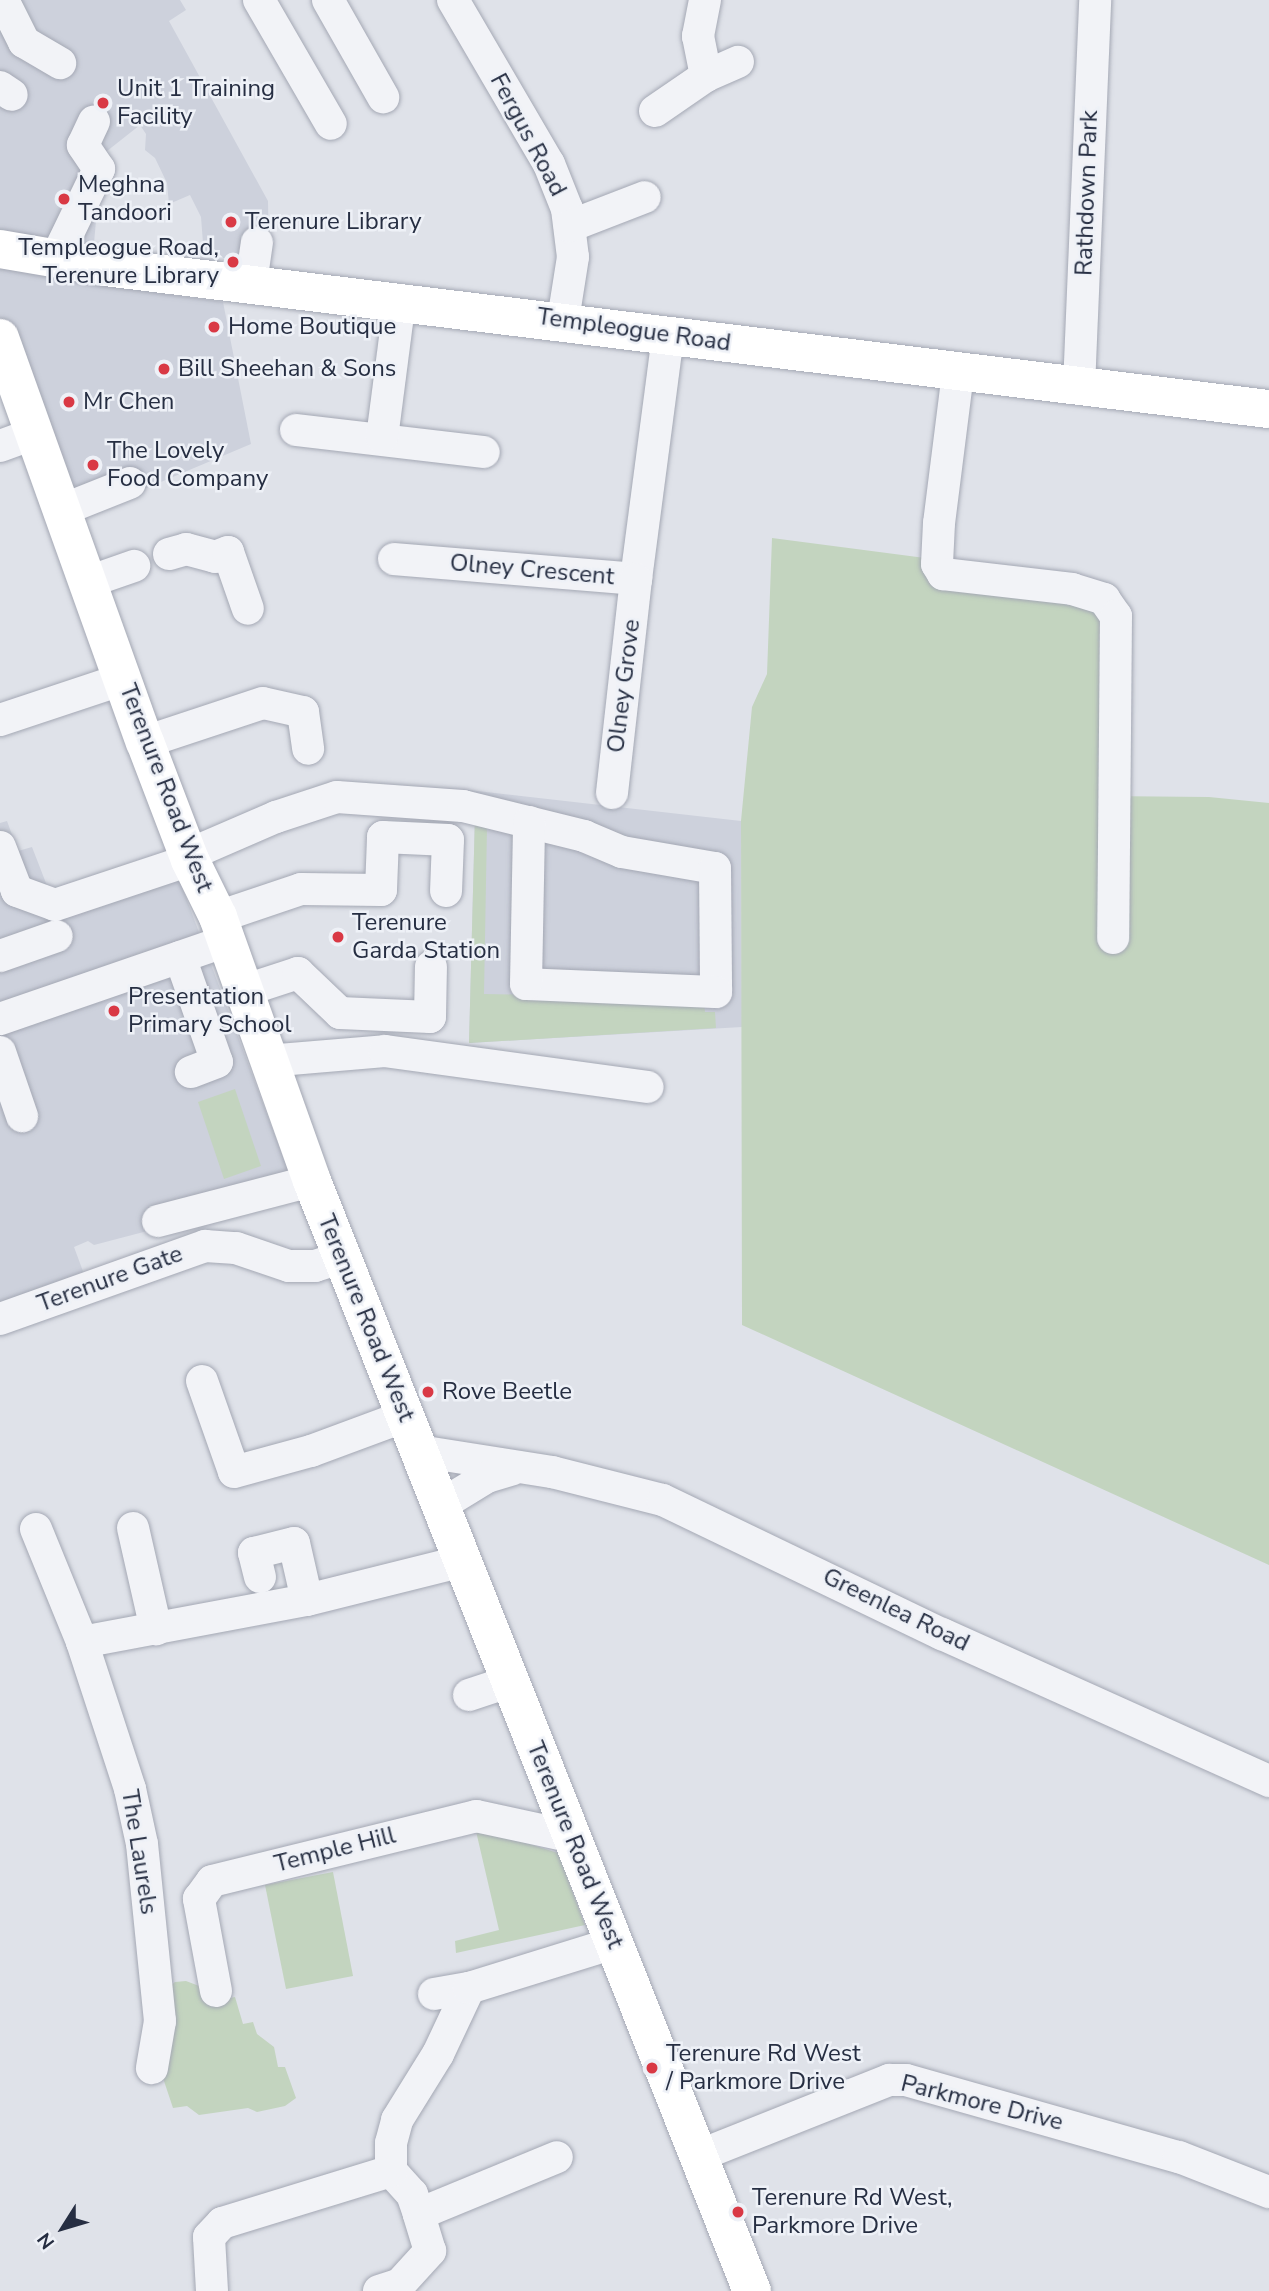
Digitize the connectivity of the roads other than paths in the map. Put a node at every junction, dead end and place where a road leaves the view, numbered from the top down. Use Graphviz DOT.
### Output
graph roads {
  1 [pos="3,0"];
  2 [pos="259,0"];
  3 [pos="328,0"];
  4 [pos="453,0"];
  5 [pos="705,0"];
  6 [pos="1095,0"];
  7 [pos="738,62"];
  8 [pos="60,63"];
  9 [pos="705,76"];
  10 [pos="383,97"];
  11 [pos="655,111"];
  12 [pos="94,121"];
  13 [pos="331,124"];
  14 [pos="645,197"];
  15 [pos="570,226"];
  16 [pos="257,242"];
  17 [pos="0,249"];
  18 [pos="56,258"];
  19 [pos="251,283"];
  20 [pos="400,300"];
  21 [pos="563,320"];
  22 [pos="668,336"];
  23 [pos="0,338"];
  24 [pos="958,373"];
  25 [pos="1079,387"];
  26 [pos="1269,410"];
  27 [pos="296,429"];
  28 [pos="36,433"];
  29 [pos="382,438"];
  30 [pos="0,446"];
  31 [pos="484,452"];
  32 [pos="130,483"];
  33 [pos="62,510"];
  34 [pos="169,554"];
  35 [pos="394,559"];
  36 [pos="134,566"];
  37 [pos="636,579"];
  38 [pos="88,582"];
  39 [pos="248,608"];
  40 [pos="123,680"];
  41 [pos="0,720"];
  42 [pos="145,742"];
  43 [pos="308,749"];
  44 [pos="612,793"];
  45 [pos="529,822"];
  46 [pos="0,847"];
  47 [pos="189,858"];
  48 [pos="446,891"];
  49 [pos="222,929"];
  50 [pos="57,936"];
  51 [pos="1113,938"];
  52 [pos="0,956"];
  53 [pos="180,957"];
  54 [pos="431,967"];
  55 [pos="243,991"];
  56 [pos="0,1019"];
  57 [pos="0,1052"];
  58 [pos="267,1061"];
  59 [pos="191,1072"];
  60 [pos="648,1087"];
  61 [pos="22,1116"];
  62 [pos="312,1181"];
  63 [pos="158,1221"];
  64 [pos="342,1257"];
  65 [pos="0,1320"];
  66 [pos="202,1381"];
  67 [pos="405,1416"];
  68 [pos="419,1451"];
  69 [pos="515,1468"];
  70 [pos="441,1505"];
  71 [pos="133,1528"];
  72 [pos="36,1529"];
  73 [pos="463,1561"];
  74 [pos="260,1577"];
  75 [pos="307,1600"];
  76 [pos="156,1629"];
  77 [pos="82,1642"];
  78 [pos="511,1681"];
  79 [pos="470,1695"];
  80 [pos="1269,1781"];
  81 [pos="573,1837"];
  82 [pos="614,1943"];
  83 [pos="469,1988"];
  84 [pos="216,1991"];
  85 [pos="434,1994"];
  86 [pos="152,2068"];
  87 [pos="698,2156"];
  88 [pos="557,2157"];
  89 [pos="391,2171"];
  90 [pos="1269,2192"];
  91 [pos="419,2214"];
  92 [pos="212,2291"];
  93 [pos="379,2291"];
  94 [pos="752,2291"];
  1 -- 8 [label="street"];
  2 -- 13 [label="street"];
  3 -- 10 [label="street"];
  4 -- 15 [label="street, Fergus Road"];
  5 -- 9 [label="street"];
  6 -- 25 [label="street, Rathdown Park"];
  7 -- 9 [label="street"];
  9 -- 11 [label="street"];
  12 -- 18 [label="street"];
  14 -- 15 [label="street"];
  15 -- 21 [label="street, Fergus Road"];
  16 -- 19 [label="street"];
  17 -- 18 [label="main road, Templeogue Road"];
  18 -- 19 [label="main road, Templeogue Road"];
  19 -- 20 [label="main road, Templeogue Road"];
  20 -- 21 [label="main road, Templeogue Road"];
  20 -- 29 [label="street"];
  21 -- 22 [label="main road, Templeogue Road"];
  22 -- 24 [label="main road, Templeogue Road"];
  22 -- 37 [label="street, Olney Crescent"];
  23 -- 28 [label="main road, Terenure Road West"];
  24 -- 25 [label="main road, Templeogue Road"];
  24 -- 51 [label="street"];
  25 -- 26 [label="main road, Templeogue Road"];
  27 -- 29 [label="street"];
  28 -- 30 [label="street"];
  28 -- 33 [label="main road, Terenure Road West"];
  29 -- 31 [label="street"];
  32 -- 33 [label="street"];
  33 -- 38 [label="main road, Terenure Road West"];
  34 -- 39 [label="street"];
  35 -- 37 [label="street, Olney Crescent"];
  36 -- 38 [label="street"];
  37 -- 44 [label="street, Olney Grove"];
  38 -- 40 [label="main road, Terenure Road West"];
  40 -- 41 [label="street"];
  40 -- 42 [label="main road, Terenure Road West"];
  42 -- 43 [label="street"];
  42 -- 47 [label="main road, Terenure Road West"];
  45 -- 45 [label="street"];
  45 -- 47 [label="street"];
  46 -- 47 [label="street"];
  47 -- 49 [label="main road, Terenure Road West"];
  48 -- 49 [label="street"];
  49 -- 53 [label="street"];
  49 -- 55 [label="main road, Terenure Road West"];
  50 -- 52 [label="street"];
  53 -- 56 [label="street"];
  53 -- 59 [label="street"];
  54 -- 55 [label="street"];
  55 -- 58 [label="main road, Terenure Road West"];
  57 -- 61 [label="street"];
  58 -- 60 [label="street"];
  58 -- 62 [label="main road, Terenure Road West"];
  62 -- 63 [label="street"];
  62 -- 64 [label="main road, Terenure Road West"];
  64 -- 65 [label="street, Terenure Gate"];
  64 -- 67 [label="main road, Terenure Road West"];
  66 -- 67 [label="street"];
  67 -- 68 [label="main road, Terenure Road West"];
  68 -- 69 [label="street, Greenlea Road"];
  68 -- 70 [label="main road, Terenure Road West"];
  69 -- 70 [label="street, Greenlea Road"];
  69 -- 80 [label="street, Greenlea Road"];
  70 -- 73 [label="main road, Terenure Road West"];
  71 -- 76 [label="street"];
  72 -- 77 [label="street, The Laurels"];
  73 -- 75 [label="street"];
  73 -- 78 [label="main road, Terenure Road West"];
  74 -- 75 [label="street"];
  75 -- 76 [label="street"];
  76 -- 77 [label="street"];
  77 -- 86 [label="street, The Laurels"];
  78 -- 79 [label="street"];
  78 -- 81 [label="main road, Terenure Road West"];
  81 -- 82 [label="main road, Terenure Road West"];
  81 -- 84 [label="street, Temple Hill"];
  82 -- 83 [label="street"];
  82 -- 87 [label="main road, Terenure Road West"];
  83 -- 85 [label="street"];
  83 -- 89 [label="street"];
  87 -- 90 [label="street, Parkmore Drive"];
  87 -- 94 [label="main road, Terenure Road West"];
  88 -- 91 [label="street"];
  89 -- 91 [label="street"];
  89 -- 92 [label="street"];
  91 -- 93 [label="street"];
}
